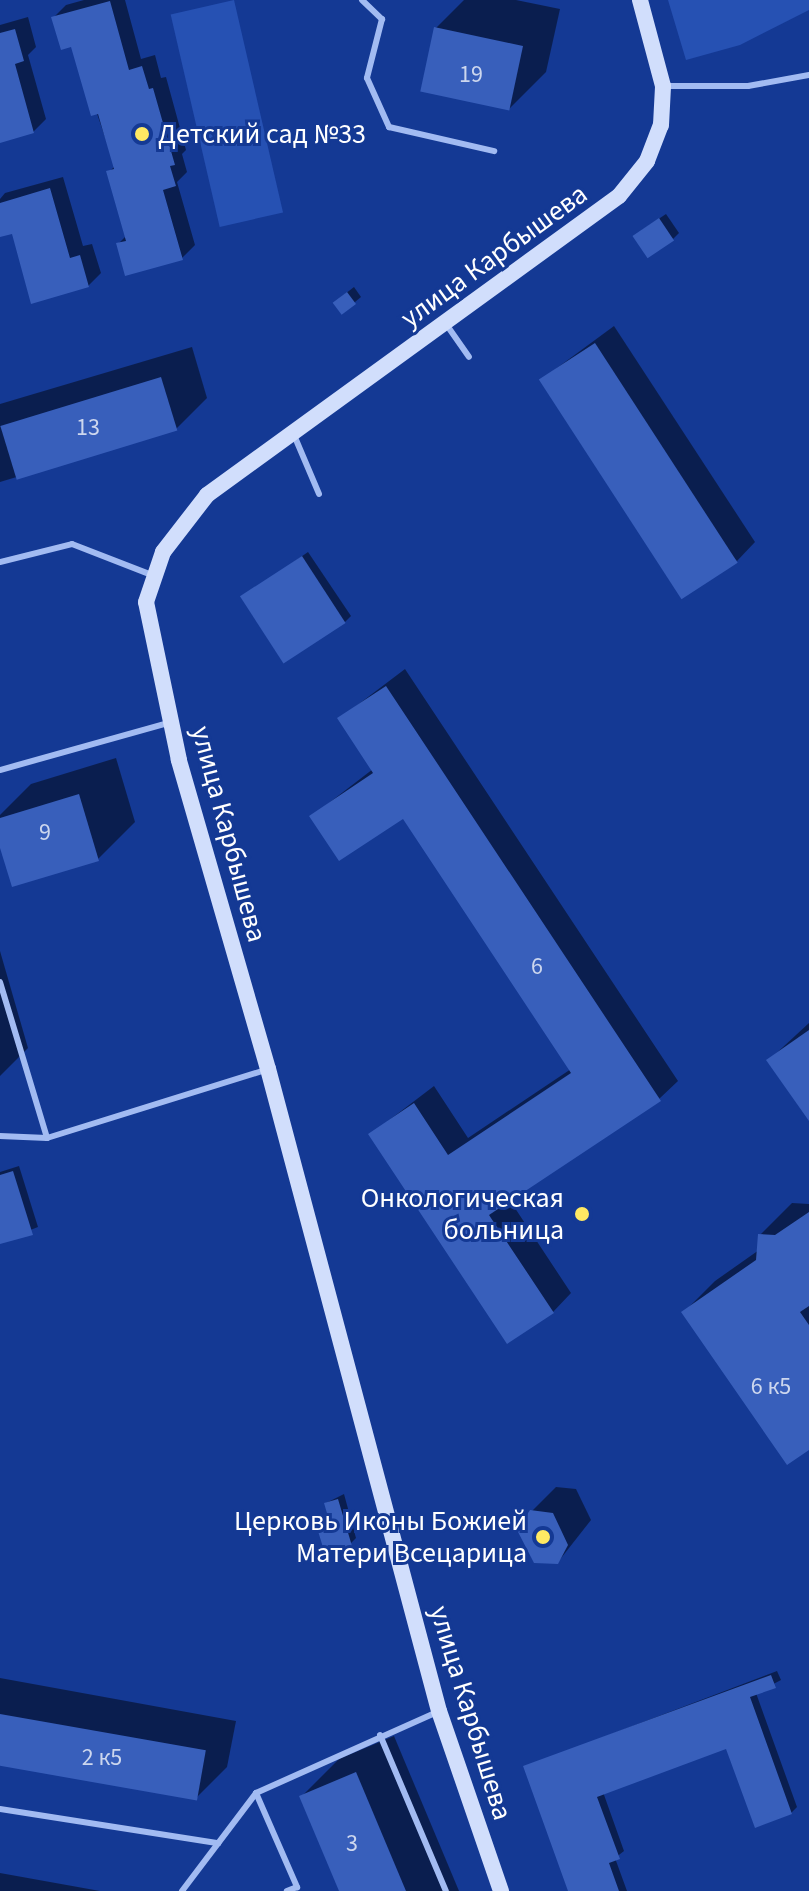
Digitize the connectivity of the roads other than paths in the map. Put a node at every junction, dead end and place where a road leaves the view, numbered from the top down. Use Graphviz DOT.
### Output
graph roads {
  1 [pos="362,0"];
  2 [pos="640,0"];
  3 [pos="809,75"];
  4 [pos="663,86"];
  5 [pos="494,151"];
  6 [pos="446,324"];
  7 [pos="469,357"];
  8 [pos="294,433"];
  9 [pos="319,494"];
  10 [pos="0,562"];
  11 [pos="155,577"];
  12 [pos="171,722"];
  13 [pos="0,770"];
  14 [pos="0,982"];
  15 [pos="268,1069"];
  16 [pos="0,1136"];
  17 [pos="47,1138"];
  18 [pos="439,1711"];
  19 [pos="380,1735"];
  20 [pos="256,1793"];
  21 [pos="0,1809"];
  22 [pos="218,1843"];
  23 [pos="182,1891"];
  24 [pos="287,1891"];
  25 [pos="446,1891"];
  26 [pos="501,1891"];
  1 -- 5 [label="lane"];
  2 -- 4 [label="street, улица Карбышева"];
  3 -- 4 [label="lane"];
  4 -- 6 [label="street, улица Карбышева"];
  6 -- 7 [label="lane"];
  6 -- 8 [label="street, улица Карбышева"];
  8 -- 9 [label="lane"];
  8 -- 11 [label="street, улица Карбышева"];
  10 -- 11 [label="lane"];
  11 -- 12 [label="street, улица Карбышева"];
  12 -- 13 [label="lane"];
  12 -- 15 [label="street, улица Карбышева"];
  14 -- 17 [label="lane"];
  15 -- 17 [label="lane"];
  15 -- 18 [label="street, улица Карбышева"];
  16 -- 17 [label="lane"];
  18 -- 19 [label="lane"];
  18 -- 26 [label="street, улица Карбышева"];
  19 -- 20 [label="lane"];
  19 -- 25 [label="lane"];
  20 -- 22 [label="lane"];
  20 -- 24 [label="lane"];
  21 -- 22 [label="lane"];
  22 -- 23 [label="lane"];
}
